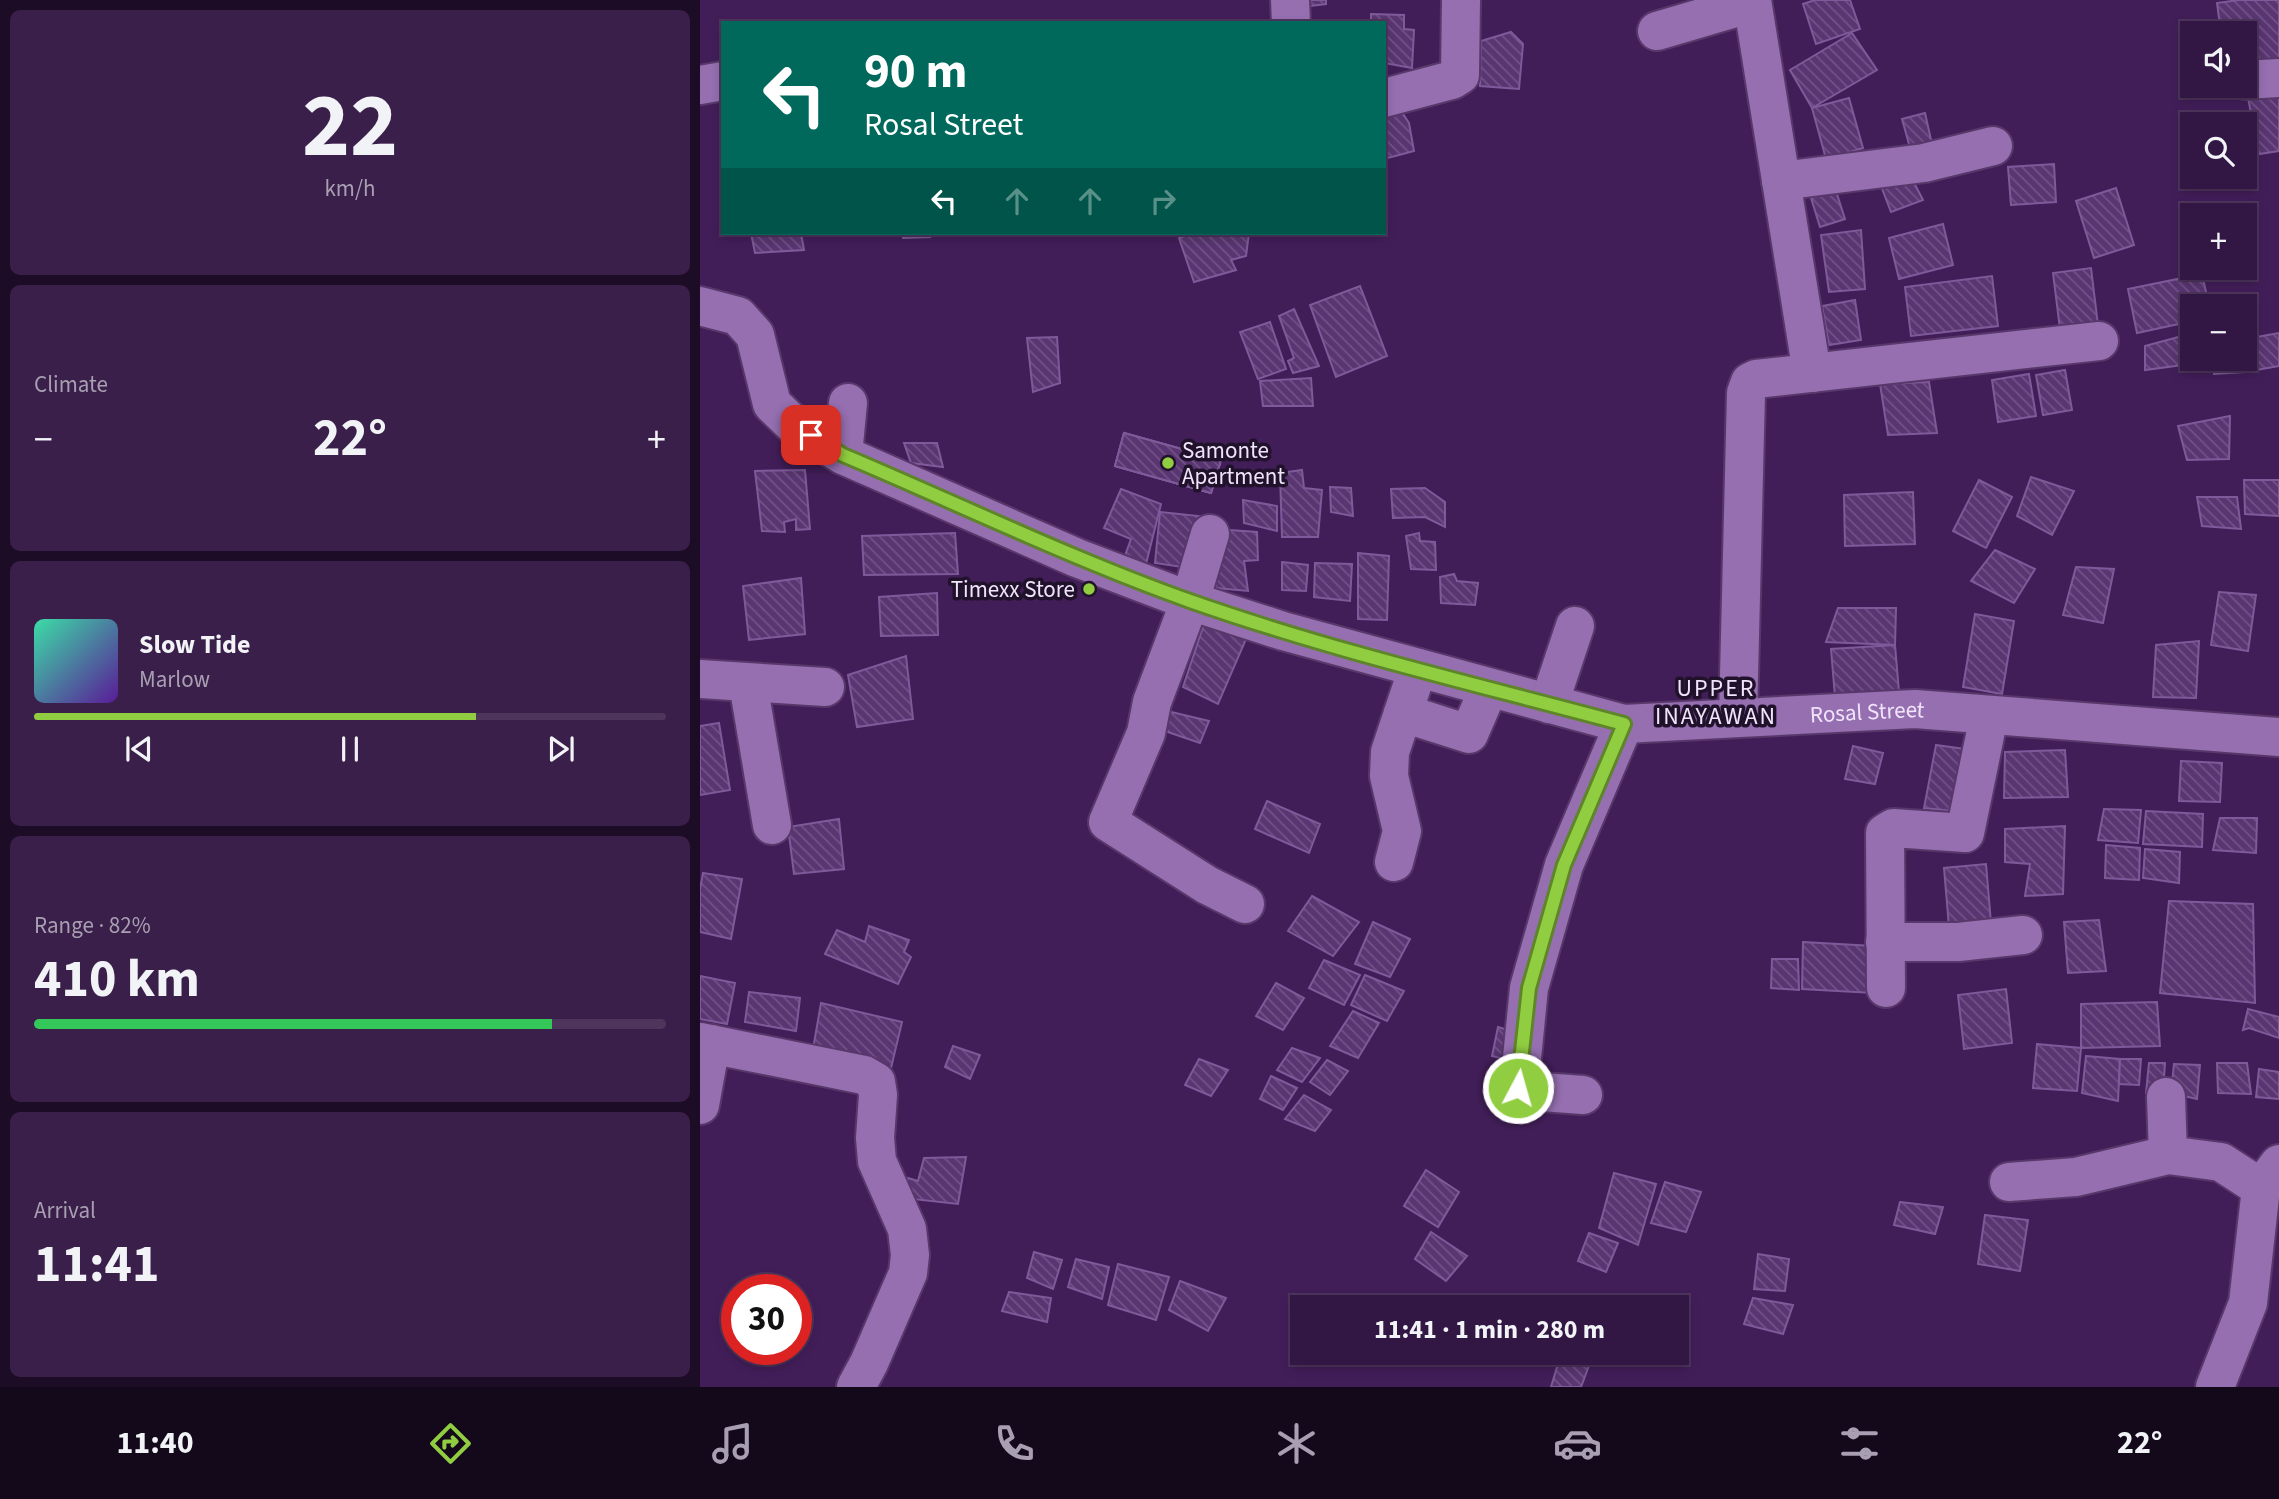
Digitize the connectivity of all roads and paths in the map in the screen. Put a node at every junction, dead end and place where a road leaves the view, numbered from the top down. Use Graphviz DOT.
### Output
graph roads {
  1 [pos="1290,0"];
  2 [pos="1461,0"];
  3 [pos="1752,2"];
  4 [pos="1291,21"];
  5 [pos="1657,31"];
  6 [pos="2279,78"];
  7 [pos="2257,79"];
  8 [pos="721,81"];
  9 [pos="700,85"];
  10 [pos="1386,97"];
  11 [pos="1993,146"];
  12 [pos="1781,181"];
  13 [pos="700,306"];
  14 [pos="2099,341"];
  15 [pos="1812,373"];
  16 [pos="848,403"];
  17 [pos="843,455"];
  18 [pos="1210,534"];
  19 [pos="1190,600"];
  20 [pos="1575,626"];
  21 [pos="1418,668"];
  22 [pos="700,679"];
  23 [pos="748,683"];
  24 [pos="825,687"];
  25 [pos="1489,688"];
  26 [pos="1549,704"];
  27 [pos="1403,713"];
  28 [pos="1989,716"];
  29 [pos="1738,718"];
  30 [pos="1624,724"];
  31 [pos="2279,737"];
  32 [pos="772,825"];
  33 [pos="1394,862"];
  34 [pos="1245,904"];
  35 [pos="2023,935"];
  36 [pos="1885,942"];
  37 [pos="1885,988"];
  38 [pos="706,1043"];
  39 [pos="1583,1096"];
  40 [pos="2166,1097"];
  41 [pos="700,1105"];
  42 [pos="2168,1155"];
  43 [pos="2270,1176"];
  44 [pos="2009,1182"];
  45 [pos="856,1387"];
  46 [pos="2215,1387"];
  1 -- 4 [label="street"];
  2 -- 10 [label="street"];
  3 -- 5 [label="street"];
  3 -- 12 [label="street"];
  6 -- 7 [label="street"];
  8 -- 9 [label="street"];
  11 -- 12 [label="street"];
  12 -- 15 [label="street"];
  13 -- 17 [label="street, Rosal Street"];
  14 -- 15 [label="street"];
  15 -- 29 [label="street"];
  16 -- 17 [label="street"];
  17 -- 19 [label="street, Rosal Street"];
  18 -- 19 [label="street"];
  19 -- 21 [label="street, Rosal Street"];
  19 -- 34 [label="street"];
  20 -- 26 [label="street"];
  21 -- 25 [label="street, Rosal Street"];
  21 -- 27 [label="street"];
  22 -- 23 [label="street"];
  23 -- 24 [label="street"];
  23 -- 32 [label="street"];
  25 -- 26 [label="street, Rosal Street"];
  25 -- 27 [label="street"];
  26 -- 30 [label="street, Rosal Street"];
  27 -- 33 [label="street"];
  28 -- 29 [label="street, Rosal Street"];
  28 -- 31 [label="street, Rosal Street"];
  28 -- 36 [label="street"];
  29 -- 30 [label="street, Rosal Street"];
  30 -- 39 [label="street"];
  35 -- 36 [label="street"];
  36 -- 37 [label="street"];
  38 -- 41 [label="street"];
  38 -- 45 [label="street"];
  40 -- 42 [label="street"];
  42 -- 43 [label="street"];
  42 -- 44 [label="street"];
  43 -- 46 [label="street"];
}
